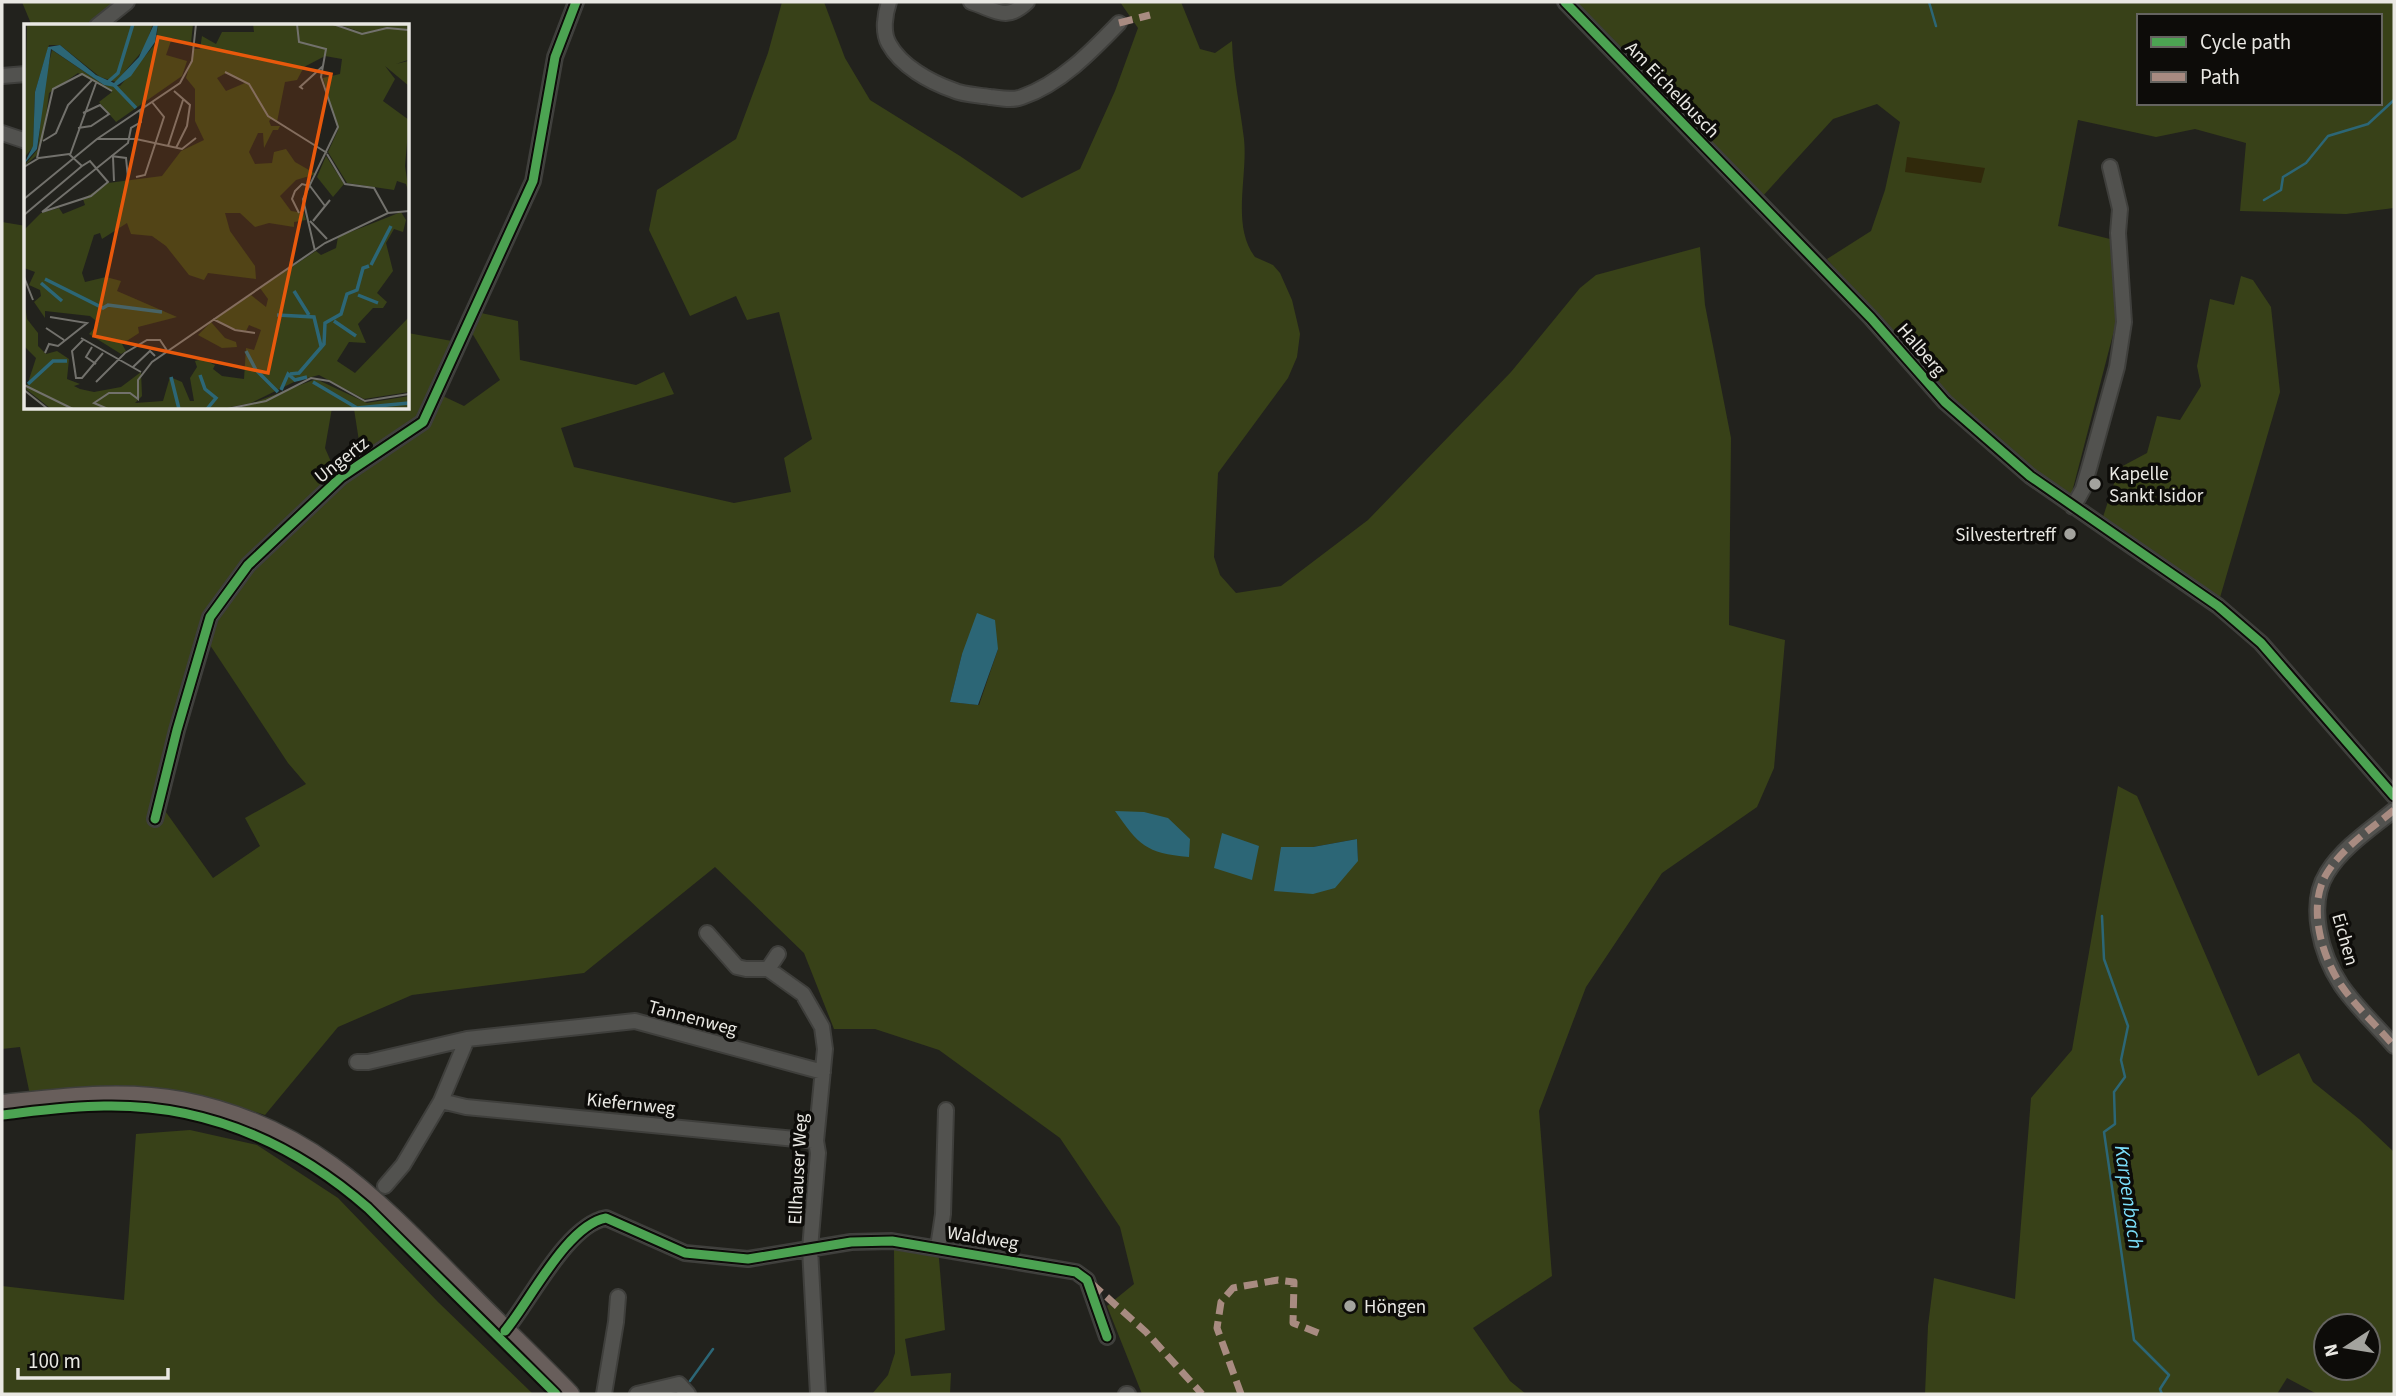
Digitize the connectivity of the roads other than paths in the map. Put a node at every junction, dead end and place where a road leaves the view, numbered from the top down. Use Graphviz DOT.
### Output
graph roads {
  1 [pos="127,2"];
  2 [pos="576,2"];
  3 [pos="889,2"];
  4 [pos="971,2"];
  5 [pos="1027,2"];
  6 [pos="1564,2"];
  7 [pos="1119,23"];
  8 [pos="100,24"];
  9 [pos="24,74"];
  10 [pos="2,75"];
  11 [pos="2,133"];
  12 [pos="24,140"];
  13 [pos="2110,167"];
  14 [pos="1757,200"];
  15 [pos="2073,507"];
  16 [pos="2394,796"];
  17 [pos="2394,810"];
  18 [pos="155,819"];
  19 [pos="707,933"];
  20 [pos="778,954"];
  21 [pos="768,969"];
  22 [pos="467,1039"];
  23 [pos="2394,1046"];
  24 [pos="357,1062"];
  25 [pos="823,1072"];
  26 [pos="441,1101"];
  27 [pos="2,1104"];
  28 [pos="946,1110"];
  29 [pos="817,1141"];
  30 [pos="386,1186"];
  31 [pos="938,1247"];
  32 [pos="810,1249"];
  33 [pos="618,1297"];
  34 [pos="506,1331"];
  35 [pos="1107,1337"];
  36 [pos="570,1394"];
  37 [pos="604,1394"];
  38 [pos="637,1394"];
  39 [pos="688,1394"];
  40 [pos="818,1394"];
  1 -- 8 [label="street"];
  2 -- 18 [label="street, Ungertz"];
  3 -- 7 [label="street"];
  4 -- 5 [label="street"];
  6 -- 14 [label="street, Am Eichelbusch"];
  9 -- 10 [label="street"];
  11 -- 12 [label="street"];
  13 -- 15 [label="street"];
  14 -- 15 [label="street, Halberg"];
  15 -- 16 [label="street, Halberg"];
  17 -- 23 [label="street, Eichen"];
  19 -- 21 [label="street, Ellhauser Weg"];
  20 -- 21 [label="street"];
  21 -- 25 [label="street, Ellhauser Weg"];
  22 -- 24 [label="street, Tannenweg"];
  22 -- 25 [label="street, Tannenweg"];
  22 -- 26 [label="street"];
  25 -- 29 [label="street, Ellhauser Weg"];
  26 -- 29 [label="street, Kiefernweg"];
  26 -- 30 [label="street"];
  27 -- 34 [label="main road"];
  28 -- 31 [label="street, Waldweg"];
  29 -- 32 [label="street, Ellhauser Weg"];
  31 -- 32 [label="street, Waldweg"];
  31 -- 35 [label="street, Waldweg"];
  32 -- 34 [label="street, Waldweg"];
  32 -- 40 [label="street, Ellhauser Weg"];
  33 -- 37 [label="street"];
  34 -- 36 [label="main road"];
  38 -- 39 [label="street"];
}
